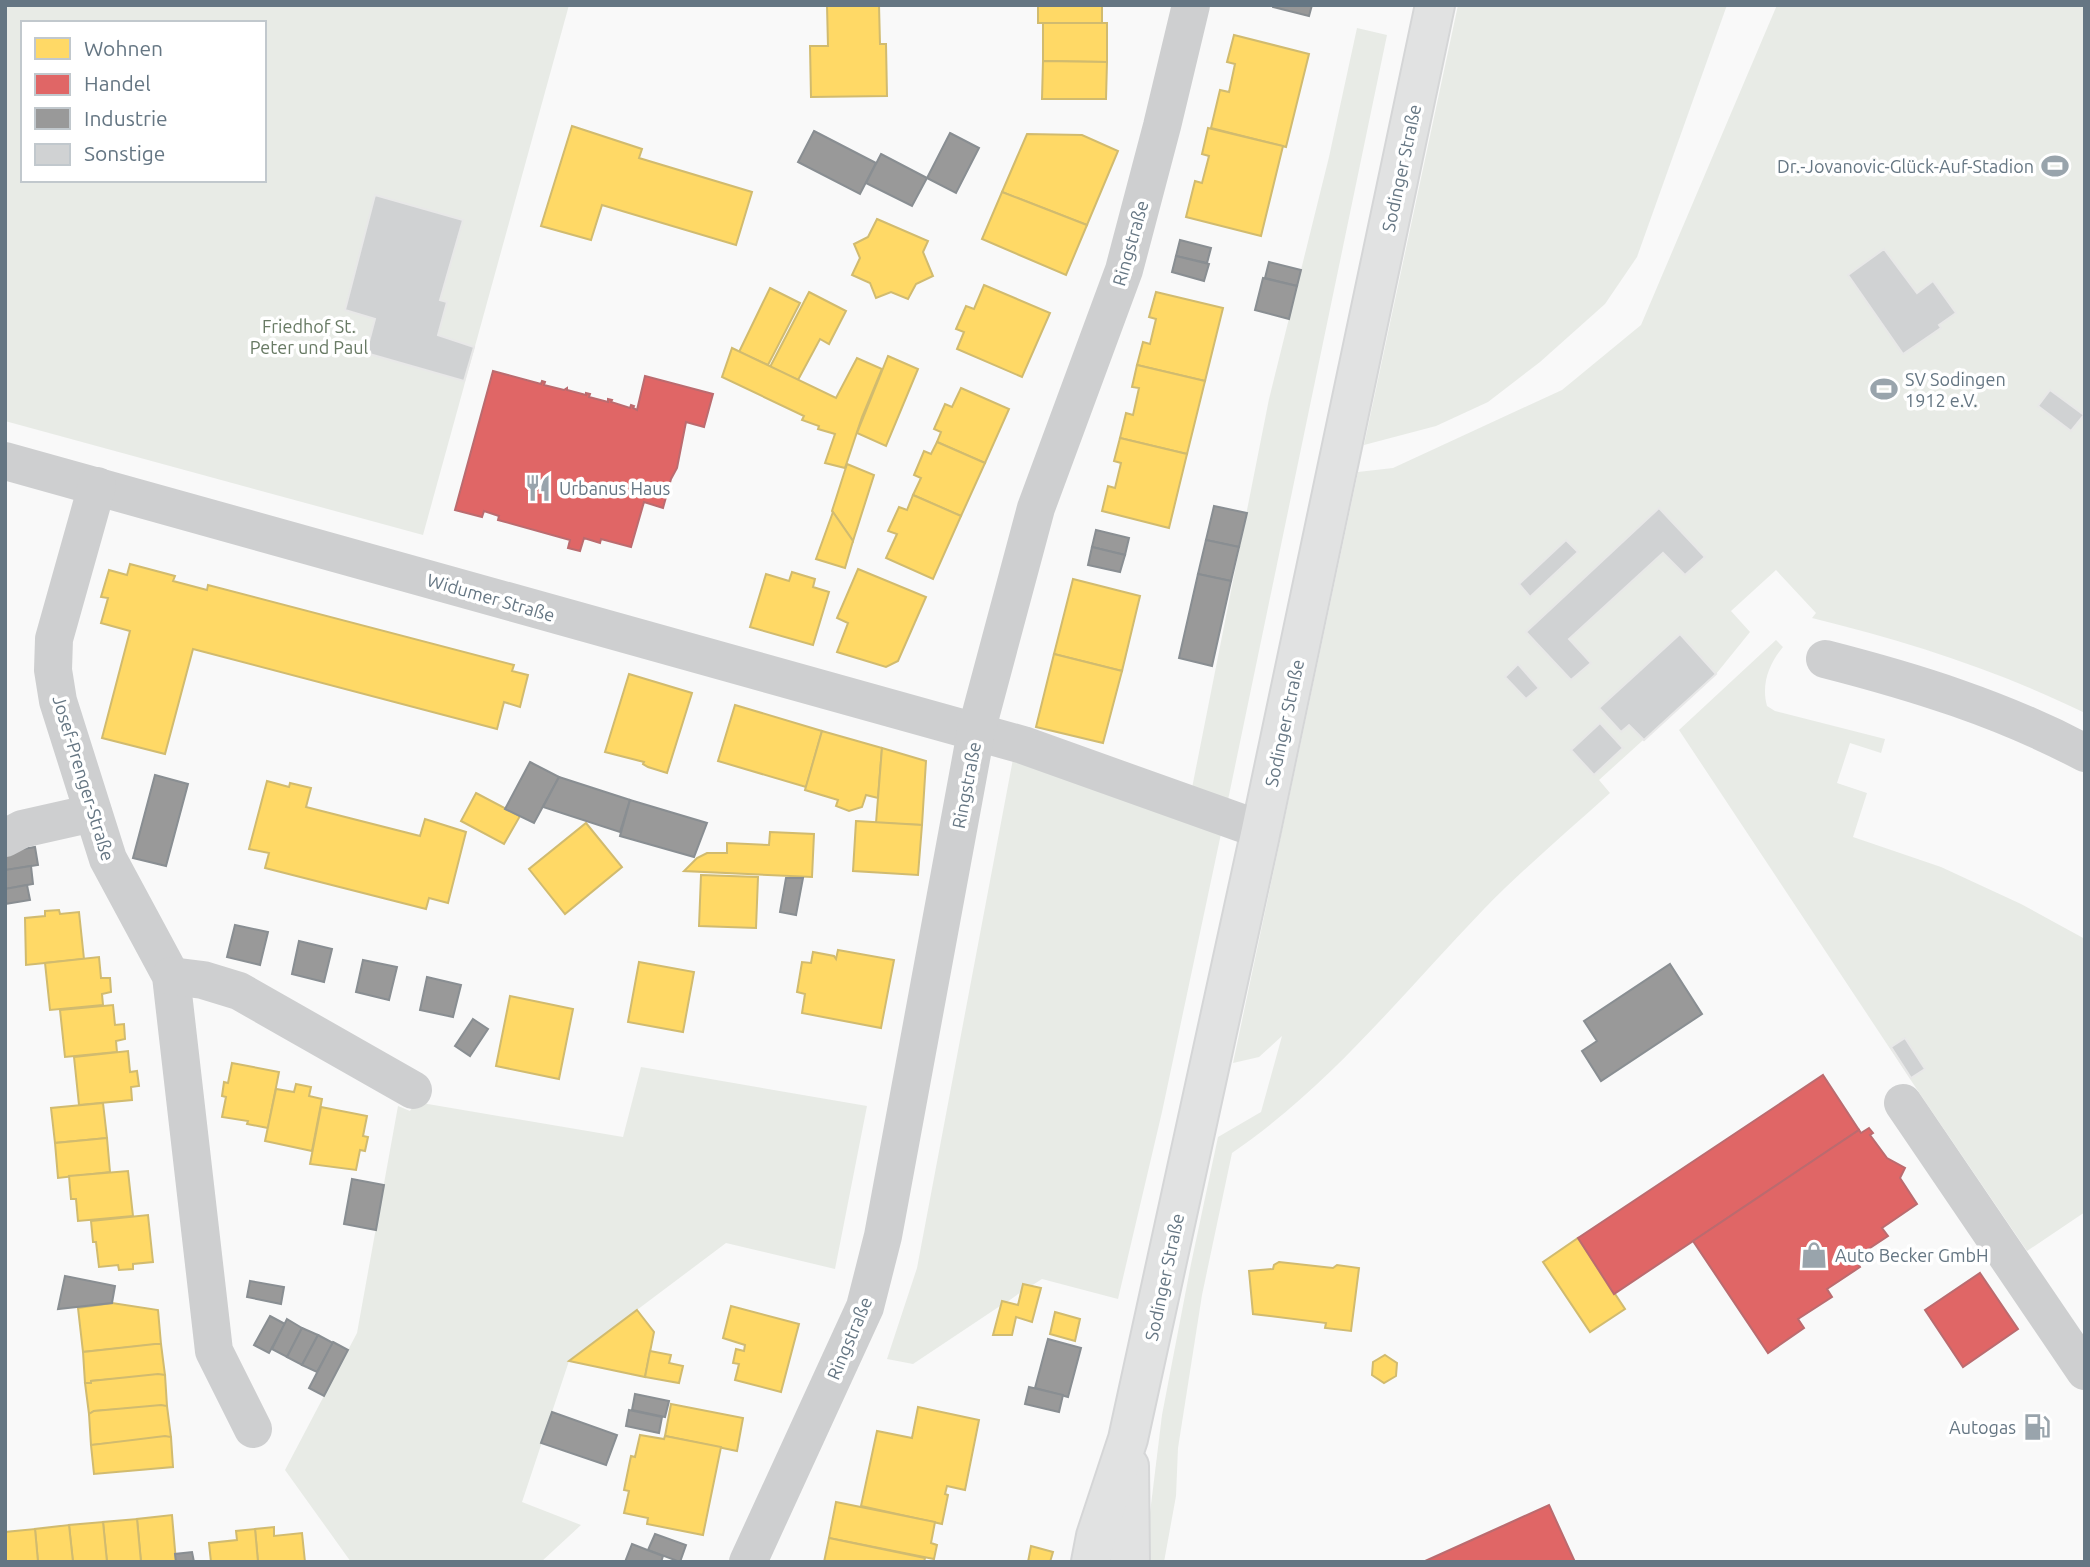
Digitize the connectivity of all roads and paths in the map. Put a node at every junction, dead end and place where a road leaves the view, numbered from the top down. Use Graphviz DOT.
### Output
graph roads {
  1 [pos="1191,5"];
  2 [pos="1436,5"];
  3 [pos="5,461"];
  4 [pos="97,486"];
  5 [pos="1825,659"];
  6 [pos="976,732"];
  7 [pos="2085,753"];
  8 [pos="93,813"];
  9 [pos="1261,830"];
  10 [pos="5,838"];
  11 [pos="171,976"];
  12 [pos="413,1090"];
  13 [pos="1903,1103"];
  14 [pos="2085,1371"];
  15 [pos="253,1429"];
  16 [pos="1128,1439"];
  17 [pos="748,1562"];
  18 [pos="1091,1562"];
  19 [pos="1130,1562"];
  1 -- 6 [label="street, Ringstraße"];
  2 -- 9 [label="main road, Sodinger Straße"];
  3 -- 4 [label="street, Widumer Straße"];
  4 -- 6 [label="street, Widumer Straße"];
  4 -- 8 [label="street, Josef-Prenger-Straße"];
  5 -- 7 [label="street"];
  6 -- 9 [label="street, Widumer Straße"];
  6 -- 17 [label="street, Ringstraße"];
  8 -- 10 [label="street"];
  8 -- 11 [label="street, Josef-Prenger-Straße"];
  9 -- 16 [label="main road, Sodinger Straße"];
  11 -- 12 [label="street"];
  11 -- 15 [label="street, Josef-Prenger-Straße"];
  13 -- 14 [label="street"];
  16 -- 18 [label="main road, Sodinger Straße"];
  16 -- 19 [label="main road, Sodinger Straße"];
}
